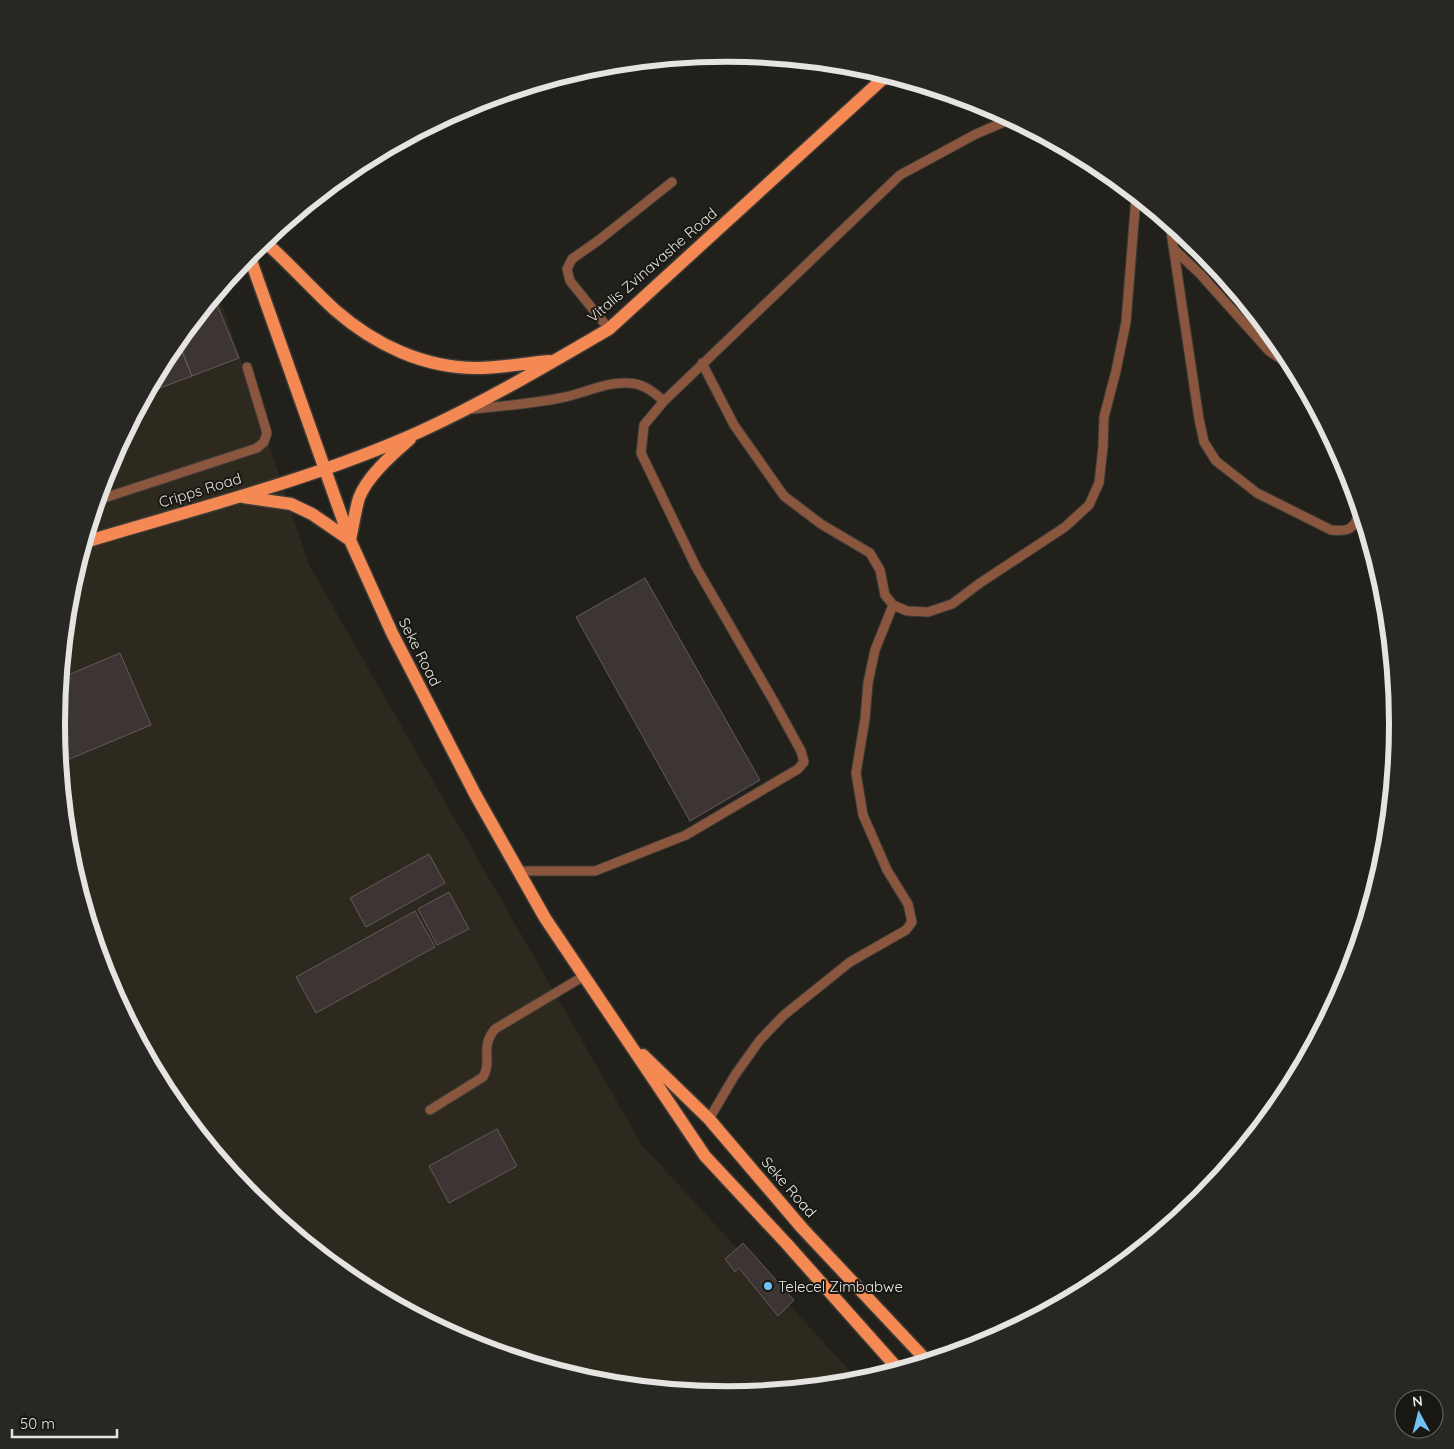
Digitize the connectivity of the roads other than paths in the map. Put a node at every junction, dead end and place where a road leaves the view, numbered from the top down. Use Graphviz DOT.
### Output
graph roads {
  1 [pos="881,81"];
  2 [pos="1002,123"];
  3 [pos="672,182"];
  4 [pos="1135,204"];
  5 [pos="1172,235"];
  6 [pos="270,246"];
  7 [pos="1174,249"];
  8 [pos="252,264"];
  9 [pos="609,329"];
  10 [pos="1276,356"];
  11 [pos="557,360"];
  12 [pos="702,364"];
  13 [pos="247,367"];
  14 [pos="664,401"];
  15 [pos="468,409"];
  16 [pos="418,432"];
  17 [pos="324,470"];
  18 [pos="238,496"];
  19 [pos="105,498"];
  20 [pos="1357,521"];
  21 [pos="92,540"];
  22 [pos="350,540"];
  23 [pos="893,605"];
  24 [pos="518,871"];
  25 [pos="584,976"];
  26 [pos="624,1035"];
  27 [pos="430,1110"];
  28 [pos="709,1119"];
  29 [pos="923,1356"];
  30 [pos="894,1365"];
  1 -- 9 [label="main road, Vitalis Zvinavashe Road"];
  2 -- 12 [label="lane"];
  3 -- 9 [label="lane"];
  4 -- 23 [label="lane"];
  5 -- 7 [label="lane"];
  6 -- 11 [label="main road"];
  7 -- 10 [label="lane"];
  7 -- 20 [label="lane"];
  8 -- 17 [label="main road, Seke Road"];
  9 -- 11 [label="main road, Vitalis Zvinavashe Road"];
  11 -- 15 [label="main road, Vitalis Zvinavashe Road"];
  12 -- 14 [label="lane"];
  12 -- 23 [label="lane"];
  13 -- 19 [label="lane"];
  14 -- 15 [label="lane"];
  14 -- 24 [label="lane"];
  15 -- 16 [label="main road, Vitalis Zvinavashe Road"];
  16 -- 17 [label="main road, Vitalis Zvinavashe Road"];
  16 -- 22 [label="main road"];
  17 -- 18 [label="main road, Cripps Road"];
  17 -- 22 [label="main road, Seke Road"];
  18 -- 21 [label="main road, Cripps Road"];
  18 -- 22 [label="main road"];
  22 -- 24 [label="main road, Seke Road"];
  23 -- 28 [label="lane"];
  24 -- 25 [label="main road, Seke Road"];
  25 -- 26 [label="main road, Seke Road"];
  25 -- 27 [label="lane"];
  26 -- 28 [label="main road, Seke Road"];
  26 -- 30 [label="main road, Seke Road"];
  28 -- 29 [label="main road, Seke Road"];
}
